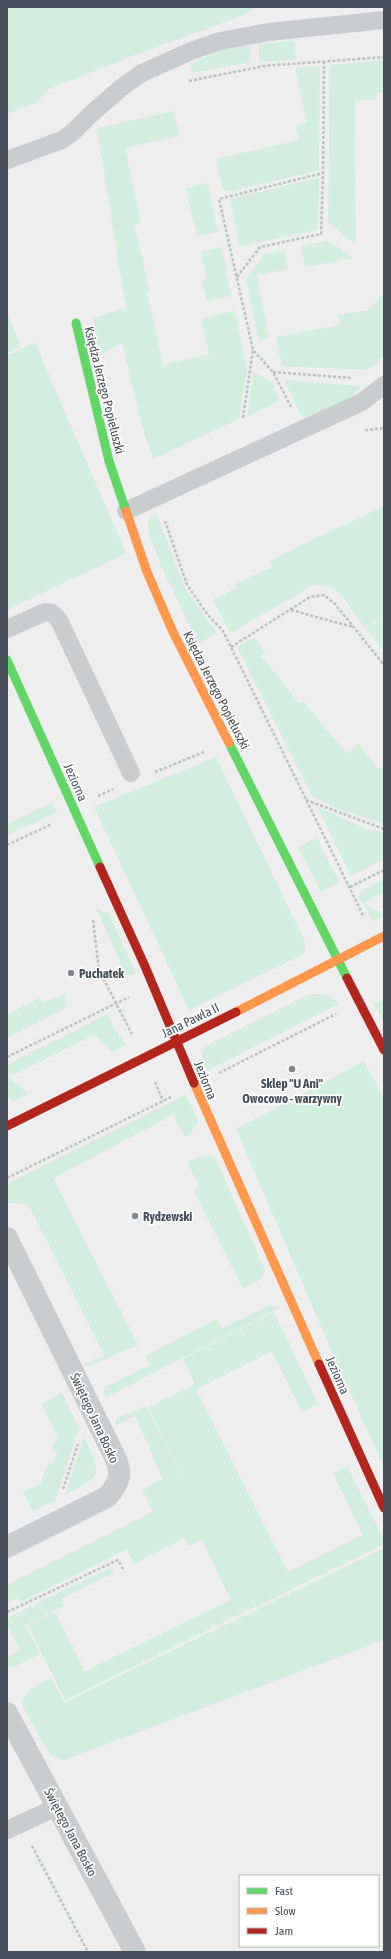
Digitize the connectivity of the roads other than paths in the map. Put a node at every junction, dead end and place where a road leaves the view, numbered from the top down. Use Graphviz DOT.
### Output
graph roads {
  1 [pos="384,20"];
  2 [pos="7,160"];
  3 [pos="76,323"];
  4 [pos="383,389"];
  5 [pos="126,511"];
  6 [pos="7,629"];
  7 [pos="7,660"];
  8 [pos="131,774"];
  9 [pos="384,936"];
  10 [pos="340,960"];
  11 [pos="177,1041"];
  12 [pos="384,1050"];
  13 [pos="7,1126"];
  14 [pos="7,1238"];
  15 [pos="384,1508"];
  16 [pos="7,1547"];
  17 [pos="7,1712"];
  18 [pos="57,1806"];
  19 [pos="14,1827"];
  20 [pos="135,1952"];
  1 -- 2 [label="lane"];
  3 -- 5 [label="street, Księdza Jerzego Popiełuszki"];
  4 -- 5 [label="lane"];
  5 -- 10 [label="street, Księdza Jerzego Popiełuszki"];
  6 -- 8 [label="lane"];
  7 -- 11 [label="street, Jeziorna"];
  9 -- 10 [label="street, Jana Pawła II"];
  10 -- 11 [label="street, Jana Pawła II"];
  10 -- 12 [label="street, Księdza Jerzego Popiełuszki"];
  11 -- 13 [label="street, Jana Pawła II"];
  11 -- 15 [label="street, Jeziorna"];
  14 -- 16 [label="street, Świętego Jana Bosko"];
  17 -- 18 [label="street, Świętego Jana Bosko"];
  18 -- 19 [label="lane"];
  18 -- 20 [label="street, Świętego Jana Bosko"];
}
